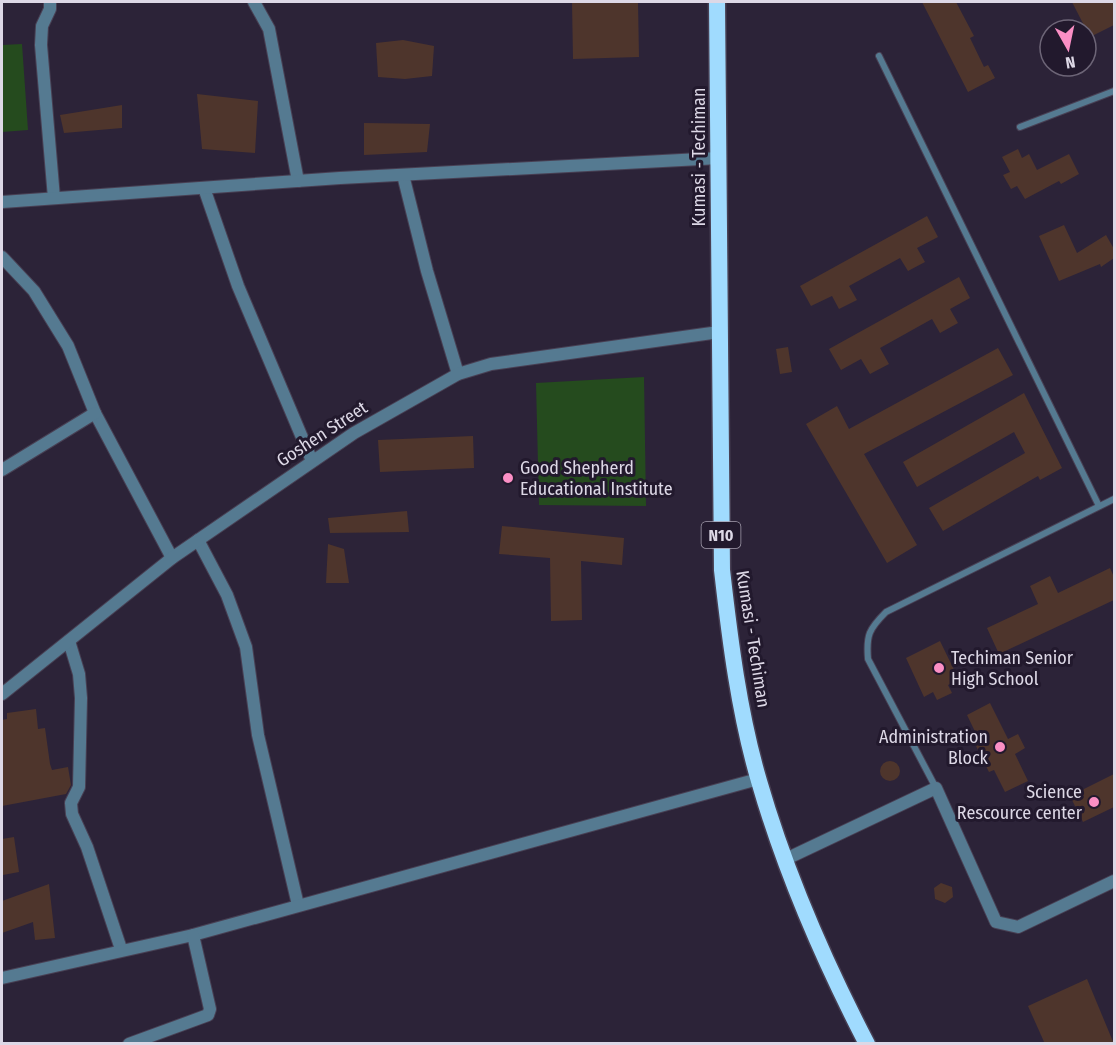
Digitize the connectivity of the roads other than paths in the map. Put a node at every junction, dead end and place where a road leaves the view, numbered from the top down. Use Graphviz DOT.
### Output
graph roads {
  1 [pos="50,2"];
  2 [pos="254,2"];
  3 [pos="717,2"];
  4 [pos="879,56"];
  5 [pos="1114,91"];
  6 [pos="1020,127"];
  7 [pos="719,158"];
  8 [pos="404,175"];
  9 [pos="298,181"];
  10 [pos="204,188"];
  11 [pos="54,198"];
  12 [pos="2,202"];
  13 [pos="2,256"];
  14 [pos="719,332"];
  15 [pos="458,374"];
  16 [pos="95,413"];
  17 [pos="312,461"];
  18 [pos="2,470"];
  19 [pos="1114,499"];
  20 [pos="1099,506"];
  21 [pos="198,540"];
  22 [pos="172,558"];
  23 [pos="69,641"];
  24 [pos="2,694"];
  25 [pos="758,779"];
  26 [pos="936,788"];
  27 [pos="786,860"];
  28 [pos="1114,881"];
  29 [pos="298,905"];
  30 [pos="193,935"];
  31 [pos="121,950"];
  32 [pos="2,978"];
  33 [pos="129,1044"];
  34 [pos="867,1044"];
  1 -- 11 [label="street"];
  2 -- 9 [label="street"];
  3 -- 7 [label="highway, Kumasi - Techiman / N10"];
  4 -- 20 [label="lane"];
  5 -- 6 [label="lane"];
  7 -- 8 [label="street"];
  7 -- 14 [label="highway, Kumasi - Techiman / N10"];
  8 -- 9 [label="street"];
  8 -- 15 [label="street"];
  9 -- 10 [label="street"];
  10 -- 11 [label="street"];
  10 -- 17 [label="street"];
  11 -- 12 [label="street"];
  13 -- 16 [label="street"];
  14 -- 15 [label="street, Goshen Street"];
  14 -- 25 [label="highway, Kumasi - Techiman / N10"];
  15 -- 17 [label="street, Goshen Street"];
  16 -- 18 [label="street"];
  16 -- 22 [label="street"];
  17 -- 21 [label="street, Goshen Street"];
  19 -- 20 [label="lane"];
  20 -- 26 [label="lane"];
  21 -- 22 [label="street, Goshen Street"];
  21 -- 29 [label="street"];
  22 -- 23 [label="street, Goshen Street"];
  23 -- 24 [label="street, Goshen Street"];
  23 -- 31 [label="street"];
  25 -- 27 [label="highway, Kumasi - Techiman / N10"];
  25 -- 29 [label="street"];
  26 -- 27 [label="street"];
  26 -- 28 [label="street"];
  27 -- 34 [label="highway, Kumasi - Techiman / N10"];
  29 -- 30 [label="street"];
  30 -- 31 [label="street"];
  30 -- 33 [label="street"];
  31 -- 32 [label="street"];
}
